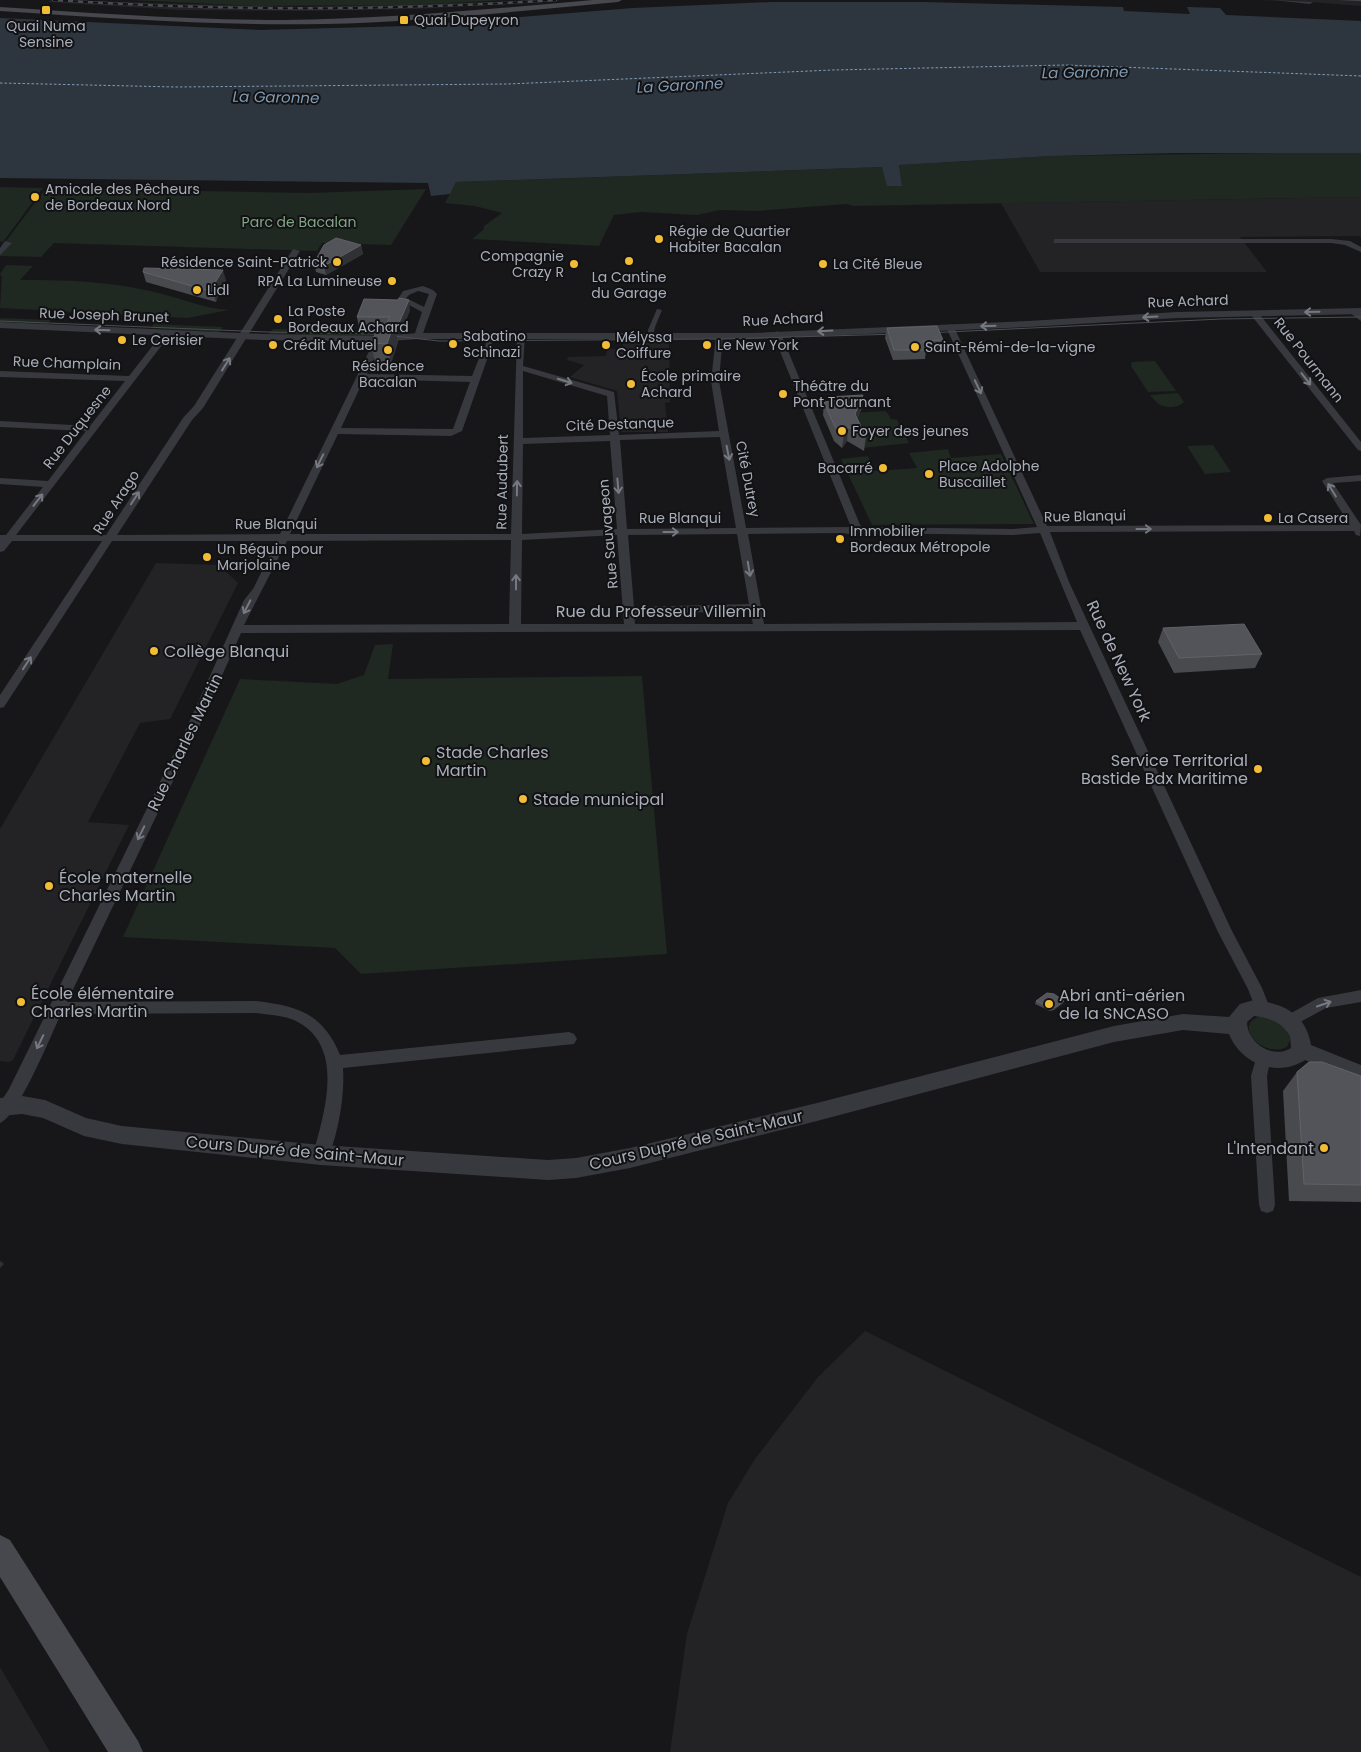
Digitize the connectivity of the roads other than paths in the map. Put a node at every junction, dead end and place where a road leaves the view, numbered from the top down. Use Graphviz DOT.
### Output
graph roads {
  1 [pos="618,0"];
  2 [pos="1276,0"];
  3 [pos="1310,2"];
  4 [pos="0,9"];
  5 [pos="1057,241"];
  6 [pos="8,243"];
  7 [pos="1361,250"];
  8 [pos="296,251"];
  9 [pos="0,253"];
  10 [pos="659,310"];
  11 [pos="427,311"];
  12 [pos="1357,311"];
  13 [pos="1254,313"];
  14 [pos="1361,320"];
  15 [pos="0,326"];
  16 [pos="950,327"];
  17 [pos="168,332"];
  18 [pos="206,334"];
  19 [pos="777,334"];
  20 [pos="243,336"];
  21 [pos="418,336"];
  22 [pos="522,336"];
  23 [pos="720,336"];
  24 [pos="650,337"];
  25 [pos="379,339"];
  26 [pos="488,347"];
  27 [pos="518,367"];
  28 [pos="0,374"];
  29 [pos="360,376"];
  30 [pos="132,379"];
  31 [pos="476,380"];
  32 [pos="0,424"];
  33 [pos="93,429"];
  34 [pos="334,431"];
  35 [pos="724,434"];
  36 [pos="614,438"];
  37 [pos="518,441"];
  38 [pos="1361,448"];
  39 [pos="1361,478"];
  40 [pos="0,481"];
  41 [pos="51,484"];
  42 [pos="1043,530"];
  43 [pos="1359,530"];
  44 [pos="743,531"];
  45 [pos="622,532"];
  46 [pos="858,532"];
  47 [pos="516,537"];
  48 [pos="4,538"];
  49 [pos="108,538"];
  50 [pos="282,538"];
  51 [pos="0,549"];
  52 [pos="756,607"];
  53 [pos="629,612"];
  54 [pos="1084,626"];
  55 [pos="759,627"];
  56 [pos="515,628"];
  57 [pos="630,628"];
  58 [pos="237,629"];
  59 [pos="0,704"];
  60 [pos="1361,996"];
  61 [pos="57,1008"];
  62 [pos="1262,1008"];
  63 [pos="1291,1020"];
  64 [pos="1237,1026"];
  65 [pos="569,1039"];
  66 [pos="1300,1048"];
  67 [pos="1263,1057"];
  68 [pos="335,1062"];
  69 [pos="1361,1074"];
  70 [pos="3,1110"];
  71 [pos="321,1155"];
  72 [pos="1267,1205"];
  73 [pos="0,1550"];
  74 [pos="127,1752"];
  1 -- 4 [label="main road"];
  2 -- 3 [label="street"];
  5 -- 7 [label="street"];
  6 -- 9 [label="street"];
  8 -- 20 [label="street, Rue Arago"];
  10 -- 24 [label="street"];
  11 -- 21 [label="street"];
  12 -- 13 [label="street, Rue Achard, one-way"];
  12 -- 14 [label="street"];
  13 -- 16 [label="street, Rue Achard, one-way"];
  13 -- 38 [label="street, Rue Pourmann, one-way"];
  17 -- 15 [label="street, Rue Joseph Brunet, one-way"];
  16 -- 19 [label="street, Rue Achard, one-way"];
  16 -- 42 [label="street, Rue de New York, one-way"];
  17 -- 18 [label="street, Rue Joseph Brunet"];
  17 -- 30 [label="street, Rue Duquesne"];
  18 -- 20 [label="street, Rue Achard"];
  19 -- 23 [label="street, Rue Achard"];
  19 -- 46 [label="street"];
  20 -- 25 [label="street, Rue Achard"];
  49 -- 20 [label="street, Rue Arago, one-way"];
  21 -- 22 [label="street, Rue Achard"];
  21 -- 25 [label="street, Rue Achard"];
  22 -- 24 [label="street, Rue Achard"];
  22 -- 27 [label="street, Rue Audubert"];
  23 -- 24 [label="street, Rue Achard"];
  23 -- 35 [label="street, Cité Dutrey"];
  25 -- 29 [label="street, Rue Charles Martin"];
  26 -- 31 [label="street"];
  27 -- 36 [label="street, Rue Sauvageon, one-way"];
  27 -- 37 [label="street, Rue Audubert"];
  28 -- 30 [label="street, Rue Champlain"];
  29 -- 31 [label="street"];
  29 -- 34 [label="street, Rue Charles Martin"];
  30 -- 33 [label="street, Rue Duquesne"];
  31 -- 34 [label="street"];
  32 -- 33 [label="street"];
  33 -- 41 [label="street, Rue Duquesne"];
  34 -- 50 [label="street, Rue Charles Martin, one-way"];
  35 -- 36 [label="street, Cité Destanque"];
  35 -- 44 [label="street, Cité Dutrey, one-way"];
  36 -- 37 [label="street, Cité Destanque"];
  36 -- 45 [label="street, Rue Sauvageon, one-way"];
  47 -- 37 [label="street, Rue Audubert, one-way"];
  43 -- 39 [label="street, one-way"];
  40 -- 41 [label="street"];
  48 -- 41 [label="street, Rue Duquesne, one-way"];
  42 -- 43 [label="street, Rue Blanqui, one-way"];
  42 -- 46 [label="street, Rue Blanqui"];
  42 -- 54 [label="street, Rue de New York"];
  45 -- 44 [label="street, Rue Blanqui, one-way"];
  44 -- 46 [label="street, Rue Blanqui"];
  44 -- 52 [label="street, Cité Dutrey, one-way"];
  45 -- 47 [label="street, Rue Blanqui"];
  45 -- 53 [label="street, Rue Sauvageon"];
  47 -- 50 [label="street, Rue Blanqui"];
  56 -- 47 [label="street, Rue Audubert, one-way"];
  48 -- 49 [label="street, Rue Blanqui"];
  48 -- 51 [label="street, Rue Duquesne"];
  49 -- 50 [label="street, Rue Blanqui"];
  59 -- 49 [label="street, Rue Arago, one-way"];
  50 -- 58 [label="street, Rue Charles Martin, one-way"];
  52 -- 53 [label="street"];
  52 -- 55 [label="street, Cité Dutrey"];
  53 -- 57 [label="street, Rue Sauvageon"];
  54 -- 55 [label="street, Rue du Professeur Villemin"];
  54 -- 62 [label="street, Rue de New York"];
  55 -- 57 [label="street, Rue du Professeur Villemin"];
  56 -- 57 [label="street, Rue du Professeur Villemin"];
  56 -- 58 [label="street, Rue du Professeur Villemin"];
  58 -- 61 [label="street, Rue Charles Martin, one-way"];
  63 -- 60 [label="street, one-way"];
  61 -- 68 [label="street"];
  61 -- 70 [label="street, Rue Charles Martin, one-way"];
  62 -- 63 [label="street"];
  62 -- 64 [label="street"];
  63 -- 66 [label="street"];
  64 -- 67 [label="street"];
  64 -- 71 [label="street, Cours Dupré de Saint-Maur"];
  65 -- 68 [label="street"];
  66 -- 67 [label="street"];
  66 -- 69 [label="street"];
  67 -- 72 [label="street"];
  68 -- 71 [label="street"];
  70 -- 71 [label="street, Cours Dupré de Saint-Maur"];
  73 -- 74 [label="main road"];
}
